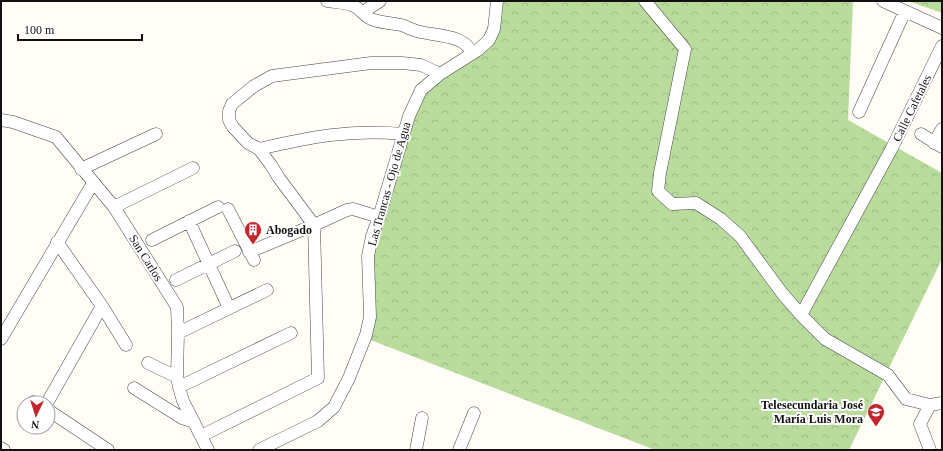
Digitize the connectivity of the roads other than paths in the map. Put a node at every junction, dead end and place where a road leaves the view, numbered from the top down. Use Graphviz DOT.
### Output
graph roads {
  1 [pos="327,1"];
  2 [pos="380,1"];
  3 [pos="497,1"];
  4 [pos="645,1"];
  5 [pos="883,1"];
  6 [pos="363,12"];
  7 [pos="905,12"];
  8 [pos="942,28"];
  9 [pos="942,46"];
  10 [pos="472,54"];
  11 [pos="440,74"];
  12 [pos="859,112"];
  13 [pos="1,120"];
  14 [pos="942,129"];
  15 [pos="156,134"];
  16 [pos="402,134"];
  17 [pos="921,134"];
  18 [pos="938,145"];
  19 [pos="259,149"];
  20 [pos="193,168"];
  21 [pos="81,169"];
  22 [pos="93,183"];
  23 [pos="114,207"];
  24 [pos="379,218"];
  25 [pos="190,221"];
  26 [pos="314,225"];
  27 [pos="152,240"];
  28 [pos="58,242"];
  29 [pos="235,251"];
  30 [pos="210,264"];
  31 [pos="176,280"];
  32 [pos="266,290"];
  33 [pos="102,306"];
  34 [pos="230,308"];
  35 [pos="801,315"];
  36 [pos="178,333"];
  37 [pos="291,333"];
  38 [pos="1,339"];
  39 [pos="126,345"];
  40 [pos="148,363"];
  41 [pos="178,382"];
  42 [pos="134,388"];
  43 [pos="52,395"];
  44 [pos="936,404"];
  45 [pos="474,413"];
  46 [pos="56,415"];
  47 [pos="422,418"];
  48 [pos="194,422"];
  49 [pos="201,436"];
  50 [pos="1,448"];
  51 [pos="4,450"];
  52 [pos="108,450"];
  53 [pos="208,450"];
  54 [pos="259,450"];
  55 [pos="416,450"];
  56 [pos="459,450"];
  57 [pos="930,450"];
  1 -- 6 [label="street"];
  2 -- 6 [label="street"];
  3 -- 10 [label="street, Las Trancas - Ojo de Agua"];
  4 -- 35 [label="street"];
  5 -- 7 [label="street"];
  6 -- 10 [label="street"];
  7 -- 8 [label="street"];
  7 -- 12 [label="street"];
  9 -- 35 [label="street, Calle Cafetales"];
  10 -- 11 [label="street, Las Trancas - Ojo de Agua"];
  11 -- 16 [label="street, Las Trancas - Ojo de Agua"];
  11 -- 19 [label="street"];
  13 -- 21 [label="street, San Carlos"];
  14 -- 18 [label="street"];
  15 -- 21 [label="street"];
  16 -- 19 [label="street"];
  16 -- 24 [label="street, Las Trancas - Ojo de Agua"];
  17 -- 18 [label="street"];
  19 -- 26 [label="street"];
  20 -- 23 [label="street"];
  21 -- 22 [label="street, San Carlos"];
  22 -- 23 [label="street, San Carlos"];
  22 -- 28 [label="street"];
  23 -- 36 [label="street, San Carlos"];
  24 -- 26 [label="street"];
  24 -- 54 [label="street, Las Trancas - Ojo de Agua"];
  25 -- 26 [label="street"];
  25 -- 27 [label="street"];
  25 -- 30 [label="street"];
  26 -- 49 [label="street"];
  28 -- 33 [label="street"];
  28 -- 38 [label="street"];
  29 -- 30 [label="street"];
  30 -- 31 [label="street"];
  30 -- 34 [label="street"];
  32 -- 34 [label="street"];
  33 -- 39 [label="street"];
  33 -- 43 [label="street"];
  34 -- 36 [label="street"];
  35 -- 44 [label="street"];
  36 -- 41 [label="street, San Carlos"];
  37 -- 41 [label="street"];
  40 -- 41 [label="street"];
  41 -- 48 [label="street, San Carlos"];
  42 -- 48 [label="street"];
  44 -- 57 [label="street"];
  45 -- 56 [label="street"];
  46 -- 52 [label="street"];
  47 -- 55 [label="street"];
  48 -- 49 [label="street, San Carlos"];
  49 -- 53 [label="street, San Carlos"];
  50 -- 51 [label="street"];
}
